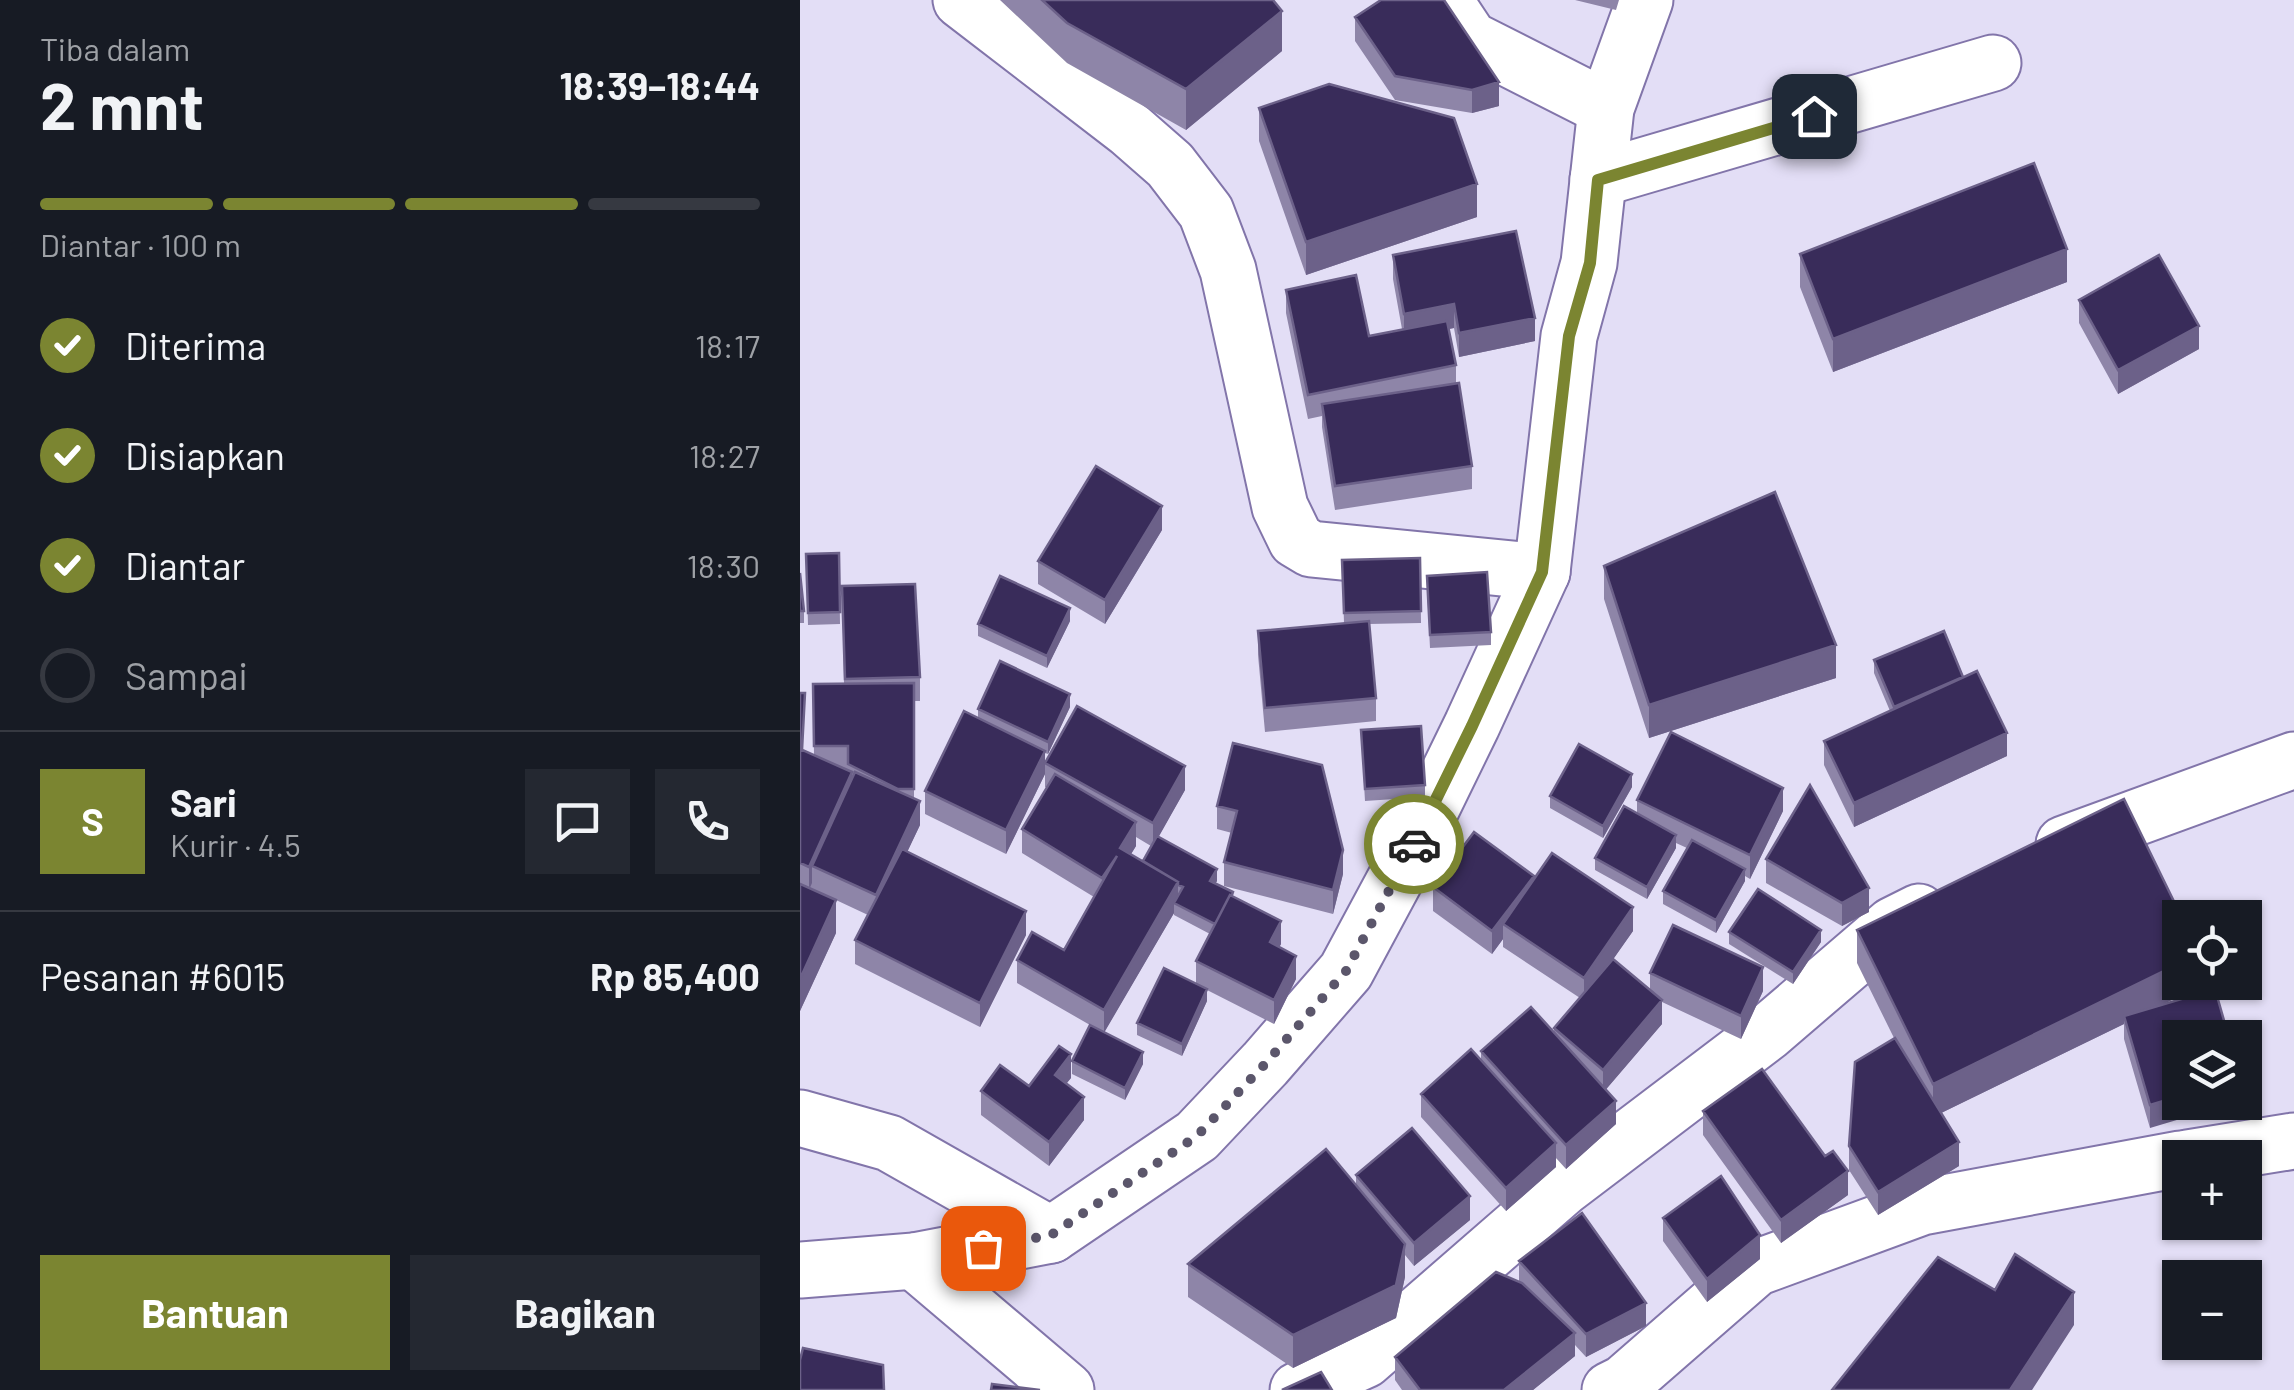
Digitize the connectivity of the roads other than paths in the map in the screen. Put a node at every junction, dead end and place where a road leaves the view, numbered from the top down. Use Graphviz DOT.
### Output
graph roads {
  1 [pos="962,0"];
  2 [pos="1444,0"];
  3 [pos="1644,0"];
  4 [pos="1993,64"];
  5 [pos="1606,108"];
  6 [pos="1598,180"];
  7 [pos="1542,572"];
  8 [pos="2294,760"];
  9 [pos="2023,859"];
  10 [pos="1958,892"];
  11 [pos="800,1118"];
  12 [pos="2294,1140"];
  13 [pos="2262,1145"];
  14 [pos="2162,1162"];
  15 [pos="1051,1235"];
  16 [pos="914,1261"];
  17 [pos="800,1270"];
  18 [pos="1619,1388"];
  19 [pos="1066,1390"];
  20 [pos="1298,1390"];
  1 -- 7 [label="main road"];
  2 -- 5 [label="main road"];
  3 -- 5 [label="main road"];
  4 -- 6 [label="main road"];
  5 -- 6 [label="main road"];
  6 -- 7 [label="main road"];
  7 -- 15 [label="main road"];
  8 -- 9 [label="main road"];
  10 -- 20 [label="main road"];
  11 -- 15 [label="main road"];
  12 -- 13 [label="main road"];
  14 -- 18 [label="main road"];
  15 -- 16 [label="main road"];
  16 -- 17 [label="main road"];
  16 -- 19 [label="main road"];
}
